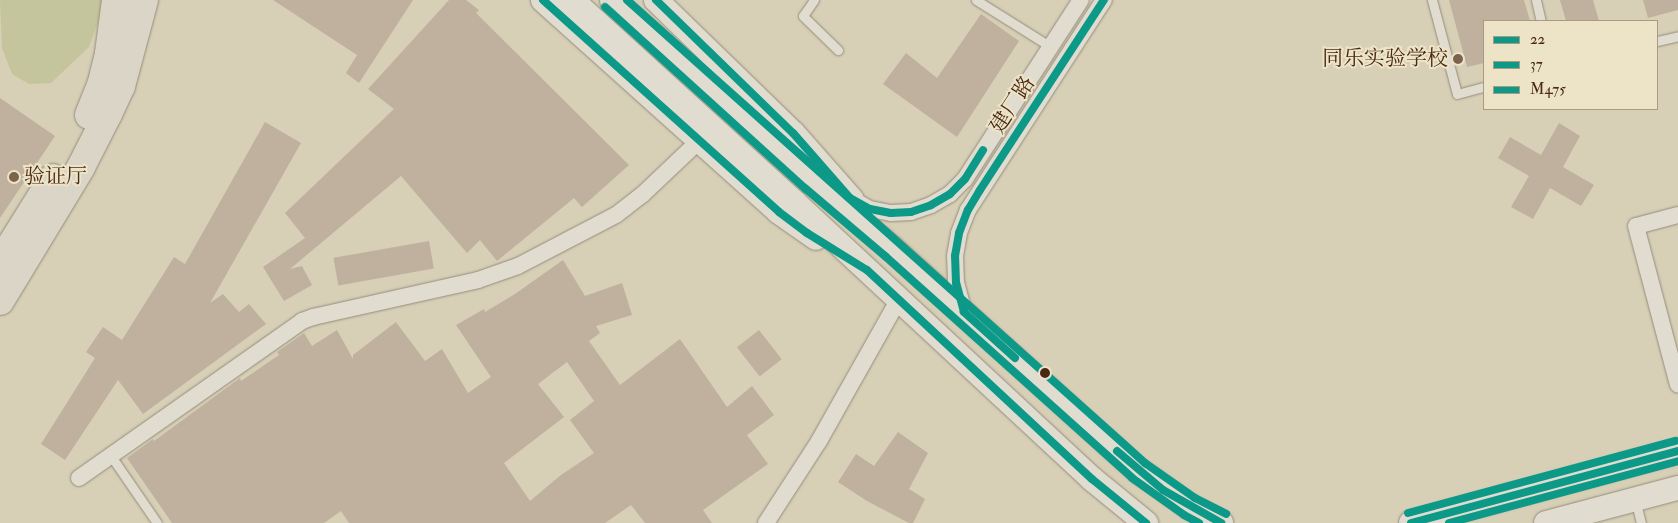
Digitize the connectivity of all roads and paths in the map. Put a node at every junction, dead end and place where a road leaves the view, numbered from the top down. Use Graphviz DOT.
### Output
graph roads {
  1 [pos="116,0"];
  2 [pos="144,0"];
  3 [pos="543,0"];
  4 [pos="572,0"];
  5 [pos="612,0"];
  6 [pos="656,0"];
  7 [pos="814,0"];
  8 [pos="976,0"];
  9 [pos="1081,0"];
  10 [pos="1104,0"];
  11 [pos="1432,0"];
  12 [pos="1536,0"];
  13 [pos="1541,20"];
  14 [pos="1678,36"];
  15 [pos="1658,41"];
  16 [pos="1051,47"];
  17 [pos="838,50"];
  18 [pos="1483,87"];
  19 [pos="699,141"];
  20 [pos="850,198"];
  21 [pos="1678,215"];
  22 [pos="892,248"];
  23 [pos="0,263"];
  24 [pos="867,270"];
  25 [pos="899,299"];
  26 [pos="0,301"];
  27 [pos="964,312"];
  28 [pos="1678,385"];
  29 [pos="1678,451"];
  30 [pos="111,456"];
  31 [pos="79,478"];
  32 [pos="1678,488"];
  33 [pos="1635,500"];
  34 [pos="157,523"];
  35 [pos="766,523"];
  36 [pos="1146,523"];
  37 [pos="1221,523"];
  38 [pos="1411,523"];
  39 [pos="1546,523"];
  40 [pos="1641,523"];
  1 -- 23 [label="highway"];
  2 -- 26 [label="highway"];
  3 -- 19 [label="main road"];
  4 -- 24 [label="main road"];
  5 -- 22 [label="main road"];
  6 -- 20 [label="main road"];
  7 -- 17 [label="lane"];
  8 -- 16 [label="lane"];
  9 -- 16 [label="street, 建厂路"];
  10 -- 27 [label="street, 建厂路"];
  11 -- 18 [label="lane"];
  12 -- 13 [label="lane"];
  14 -- 15 [label="lane"];
  16 -- 20 [label="street, 建厂路"];
  19 -- 24 [label="main road"];
  19 -- 30 [label="street"];
  20 -- 22 [label="main road"];
  21 -- 28 [label="street"];
  22 -- 27 [label="main road"];
  24 -- 25 [label="main road"];
  25 -- 35 [label="street"];
  25 -- 36 [label="main road"];
  27 -- 37 [label="main road"];
  29 -- 38 [label="main road"];
  30 -- 31 [label="street"];
  30 -- 34 [label="lane"];
  32 -- 33 [label="main road"];
  33 -- 39 [label="main road"];
  33 -- 40 [label="lane"];
}
